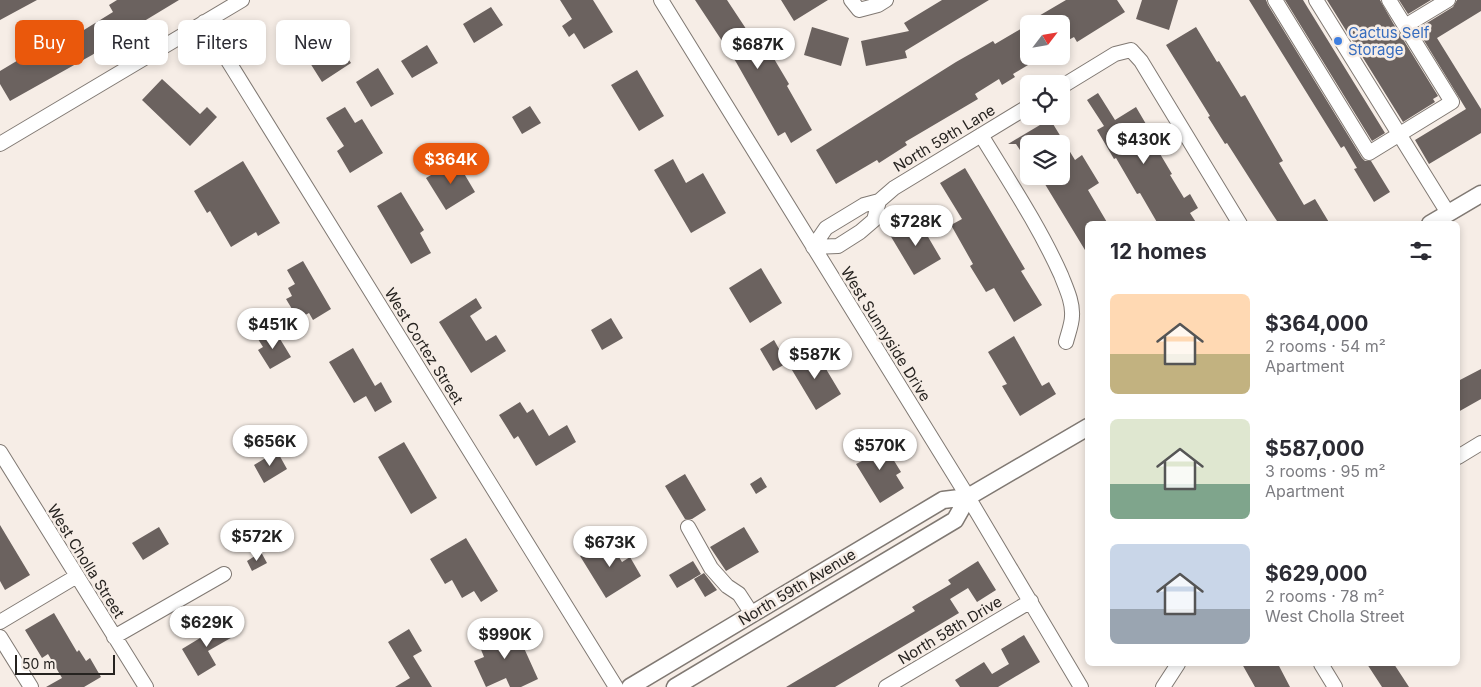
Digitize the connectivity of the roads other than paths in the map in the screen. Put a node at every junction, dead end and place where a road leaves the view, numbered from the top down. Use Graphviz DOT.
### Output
graph roads {
  1 [pos="242,0"];
  2 [pos="661,0"];
  3 [pos="886,0"];
  4 [pos="1275,0"];
  5 [pos="1316,0"];
  6 [pos="1389,0"];
  7 [pos="1448,0"];
  8 [pos="855,5"];
  9 [pos="207,20"];
  10 [pos="1405,26"];
  11 [pos="178,37"];
  12 [pos="231,65"];
  13 [pos="1070,82"];
  14 [pos="1020,111"];
  15 [pos="981,135"];
  16 [pos="1399,135"];
  17 [pos="2,139"];
  18 [pos="1481,194"];
  19 [pos="879,201"];
  20 [pos="856,210"];
  21 [pos="1448,213"];
  22 [pos="1238,221"];
  23 [pos="1435,221"];
  24 [pos="866,227"];
  25 [pos="812,247"];
  26 [pos="1066,342"];
  27 [pos="1085,429"];
  28 [pos="1481,443"];
  29 [pos="0,452"];
  30 [pos="1460,456"];
  31 [pos="968,497"];
  32 [pos="688,527"];
  33 [pos="224,574"];
  34 [pos="77,576"];
  35 [pos="1031,601"];
  36 [pos="752,614"];
  37 [pos="0,622"];
  38 [pos="0,637"];
  39 [pos="114,637"];
  40 [pos="1177,666"];
  41 [pos="1322,666"];
  42 [pos="31,687"];
  43 [pos="146,687"];
  44 [pos="616,687"];
  45 [pos="630,687"];
  46 [pos="675,687"];
  47 [pos="886,687"];
  48 [pos="1081,687"];
  49 [pos="1163,687"];
  50 [pos="1335,687"];
  1 -- 9 [label="street"];
  2 -- 25 [label="street, West Sunnyside Drive"];
  3 -- 8 [label="street"];
  4 -- 16 [label="street"];
  5 -- 16 [label="street"];
  6 -- 10 [label="street"];
  7 -- 10 [label="street"];
  10 -- 16 [label="street"];
  11 -- 17 [label="street"];
  12 -- 44 [label="street, West Cortez Street"];
  13 -- 22 [label="street"];
  14 -- 15 [label="street, North 59th Lane"];
  15 -- 19 [label="street, North 59th Lane"];
  15 -- 26 [label="street"];
  16 -- 21 [label="street"];
  18 -- 21 [label="main road"];
  19 -- 20 [label="street, North 59th Lane"];
  19 -- 24 [label="street, North 59th Lane"];
  20 -- 24 [label="street"];
  20 -- 25 [label="street, North 59th Lane"];
  21 -- 23 [label="main road"];
  24 -- 25 [label="street, North 59th Lane"];
  25 -- 31 [label="street, West Sunnyside Drive"];
  27 -- 31 [label="main road, North 59th Avenue"];
  28 -- 30 [label="street"];
  29 -- 34 [label="street, West Cholla Street"];
  31 -- 35 [label="street, West Sunnyside Drive"];
  31 -- 36 [label="main road, North 59th Avenue"];
  31 -- 46 [label="main road, North 59th Avenue"];
  32 -- 36 [label="street"];
  33 -- 39 [label="street"];
  34 -- 37 [label="street"];
  34 -- 39 [label="street, West Cholla Street"];
  35 -- 47 [label="street, North 58th Drive"];
  35 -- 48 [label="street, West Sunnyside Drive"];
  36 -- 45 [label="main road, North 59th Avenue"];
  38 -- 42 [label="street"];
  39 -- 43 [label="street, West Cholla Street"];
  40 -- 49 [label="street"];
  41 -- 50 [label="street"];
}
